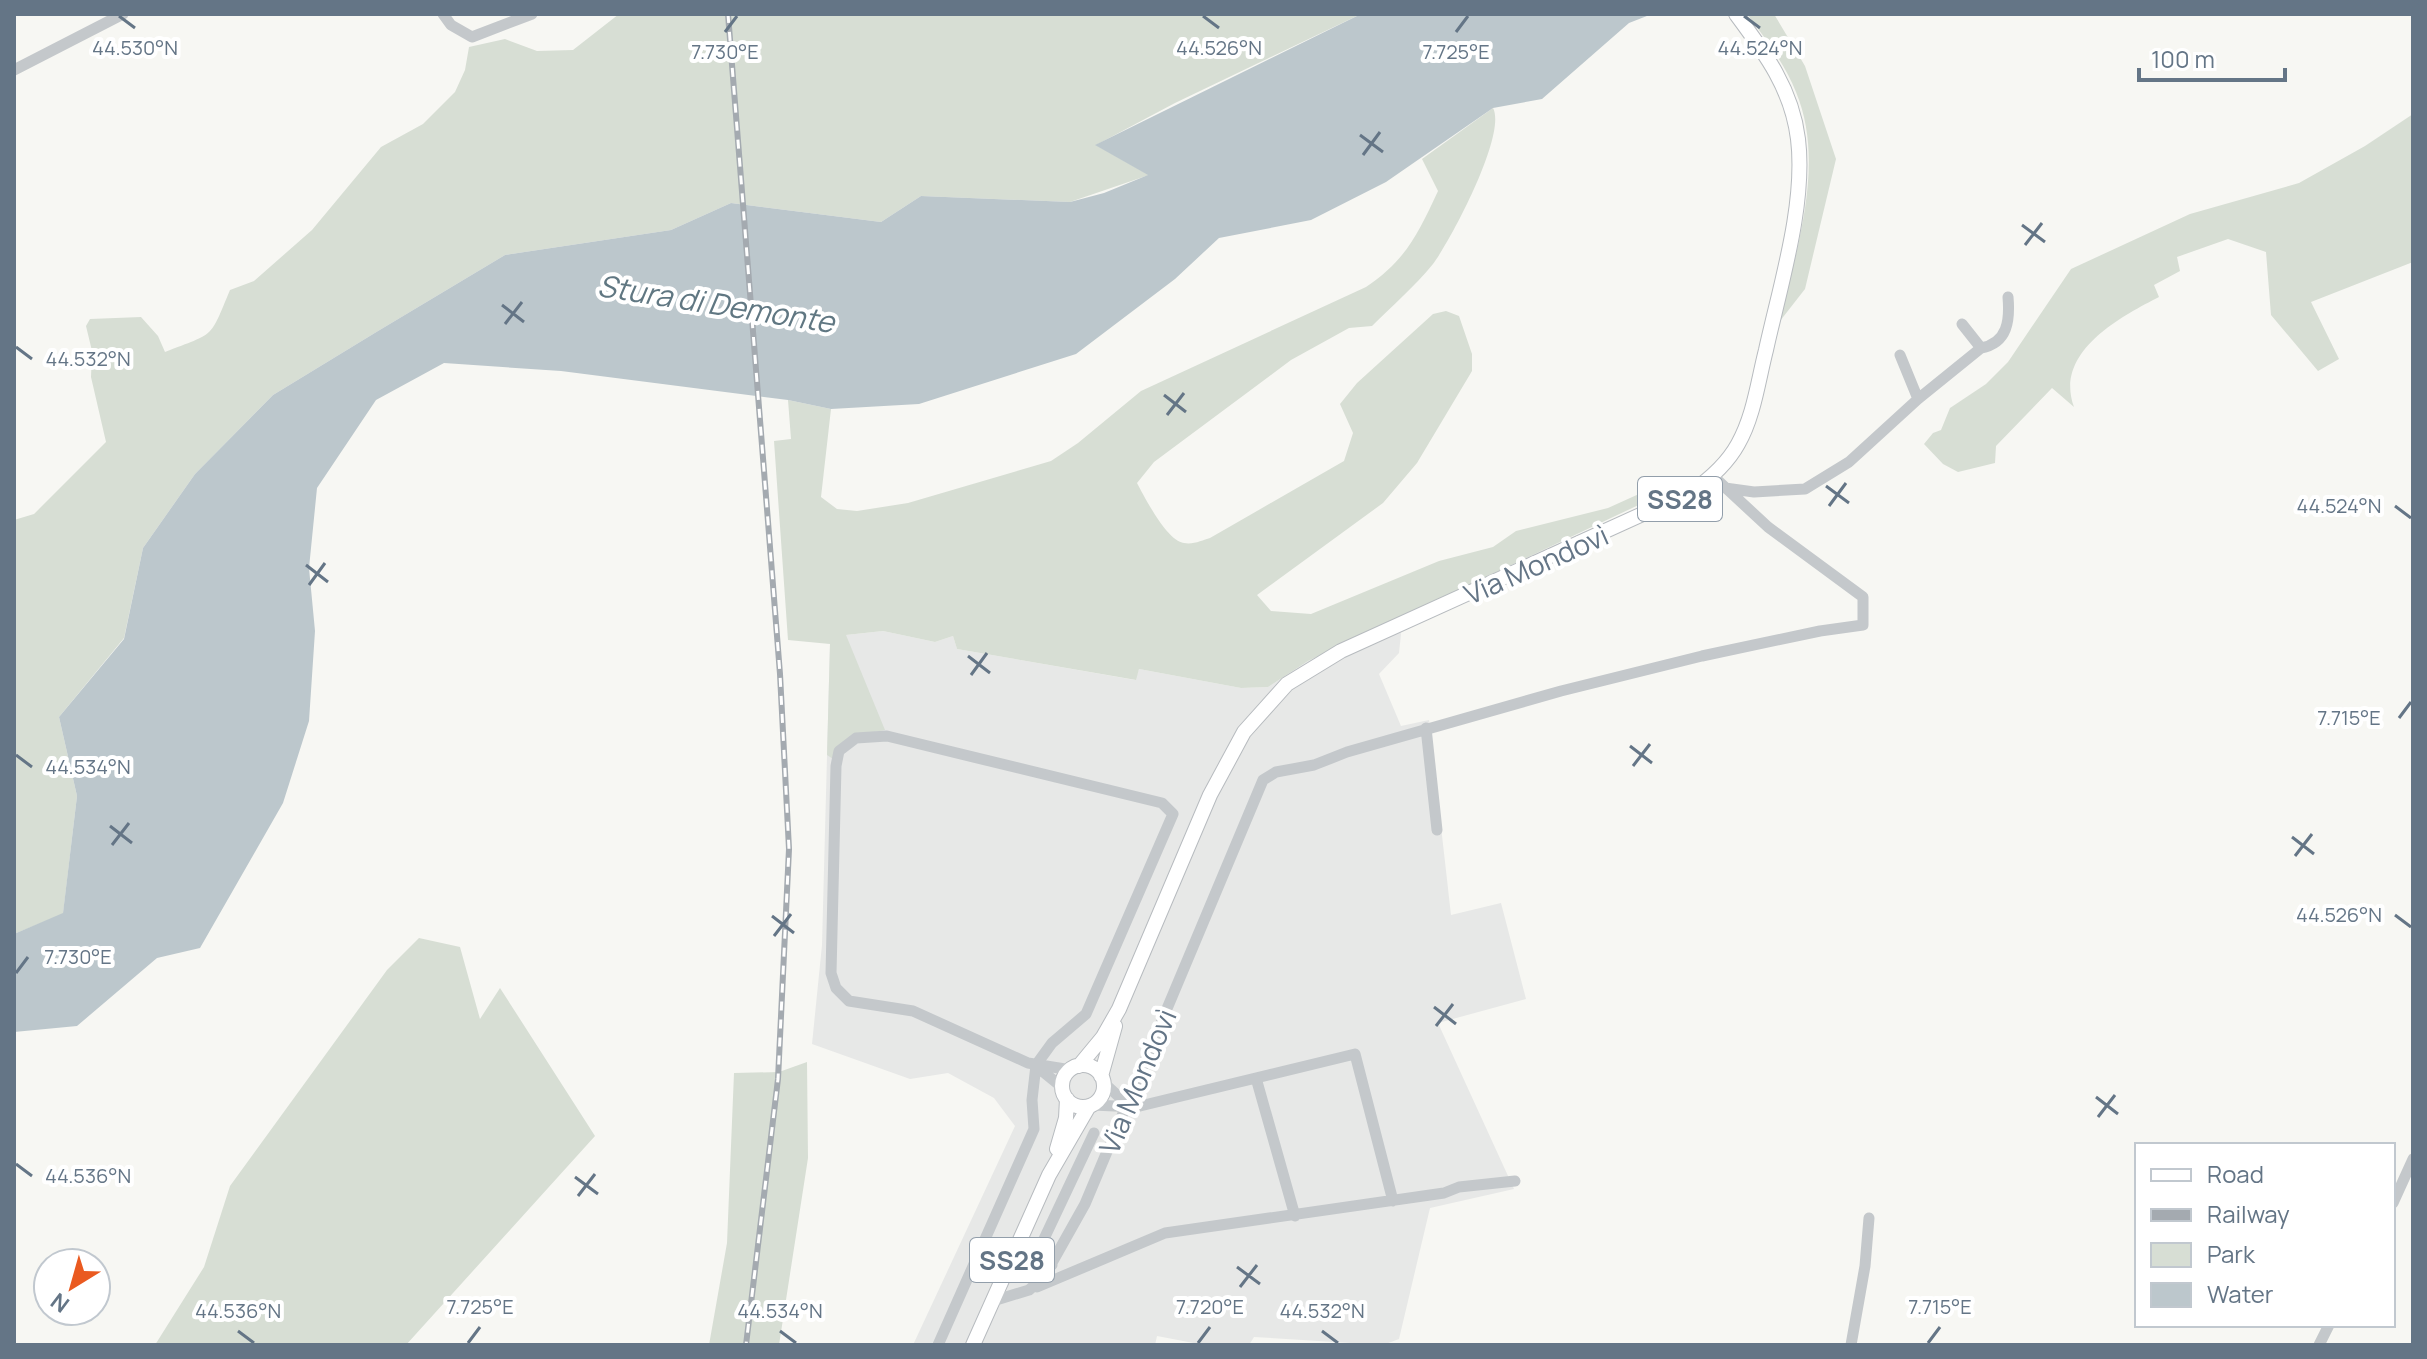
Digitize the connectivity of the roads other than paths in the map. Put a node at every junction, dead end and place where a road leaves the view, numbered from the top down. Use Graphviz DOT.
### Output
graph roads {
  1 [pos="123,14"];
  2 [pos="443,14"];
  3 [pos="532,14"];
  4 [pos="1736,14"];
  5 [pos="14,70"];
  6 [pos="2008,297"];
  7 [pos="1962,324"];
  8 [pos="1981,348"];
  9 [pos="1900,355"];
  10 [pos="1918,399"];
  11 [pos="1713,476"];
  12 [pos="1725,488"];
  13 [pos="1426,728"];
  14 [pos="1437,830"];
  15 [pos="1119,1009"];
  16 [pos="1036,1065"];
  17 [pos="1075,1068"];
  18 [pos="1256,1078"];
  19 [pos="1103,1080"];
  20 [pos="1065,1094"];
  21 [pos="1128,1105"];
  22 [pos="1091,1106"];
  23 [pos="1094,1133"];
  24 [pos="2413,1159"];
  25 [pos="1049,1175"];
  26 [pos="2408,1178"];
  27 [pos="1515,1181"];
  28 [pos="2395,1200"];
  29 [pos="1393,1201"];
  30 [pos="1295,1216"];
  31 [pos="1869,1218"];
  32 [pos="1052,1265"];
  33 [pos="1029,1290"];
  34 [pos="993,1301"];
  35 [pos="2328,1327"];
  36 [pos="938,1345"];
  37 [pos="973,1345"];
  38 [pos="1851,1345"];
  39 [pos="2319,1345"];
  1 -- 5 [label="street"];
  2 -- 3 [label="street"];
  4 -- 11 [label="main road, Via Mondovì / SS28"];
  6 -- 8 [label="street"];
  7 -- 8 [label="street"];
  8 -- 10 [label="street"];
  9 -- 10 [label="street"];
  10 -- 12 [label="street"];
  11 -- 12 [label="street"];
  11 -- 15 [label="main road, Via Mondovì / SS28"];
  12 -- 13 [label="street, Via Mondovì"];
  13 -- 14 [label="street"];
  13 -- 21 [label="street, Via Mondovì"];
  15 -- 17 [label="main road, Via Mondovì / SS28"];
  15 -- 19 [label="main road, Via Mondovì / SS28"];
  16 -- 16 [label="street"];
  16 -- 17 [label="street"];
  16 -- 20 [label="street"];
  16 -- 36 [label="street"];
  17 -- 19 [label="main road"];
  17 -- 20 [label="main road, SS28"];
  18 -- 21 [label="street"];
  18 -- 29 [label="street"];
  18 -- 30 [label="street"];
  19 -- 21 [label="street"];
  19 -- 22 [label="main road, SS28"];
  20 -- 22 [label="main road"];
  20 -- 25 [label="main road, Via Mondovì / SS28"];
  21 -- 22 [label="street"];
  21 -- 32 [label="street, Via Mondovì"];
  22 -- 25 [label="main road, Via Mondovì / SS28"];
  23 -- 32 [label="street, Via Mondovì"];
  24 -- 26 [label="street"];
  25 -- 34 [label="main road, Via Mondovì / SS28"];
  26 -- 28 [label="street"];
  27 -- 29 [label="street"];
  29 -- 30 [label="street"];
  30 -- 33 [label="street"];
  31 -- 38 [label="street"];
  32 -- 33 [label="street, Via Mondovì"];
  33 -- 34 [label="street"];
  34 -- 37 [label="main road, Via Mondovì / SS28"];
  35 -- 39 [label="street"];
}
